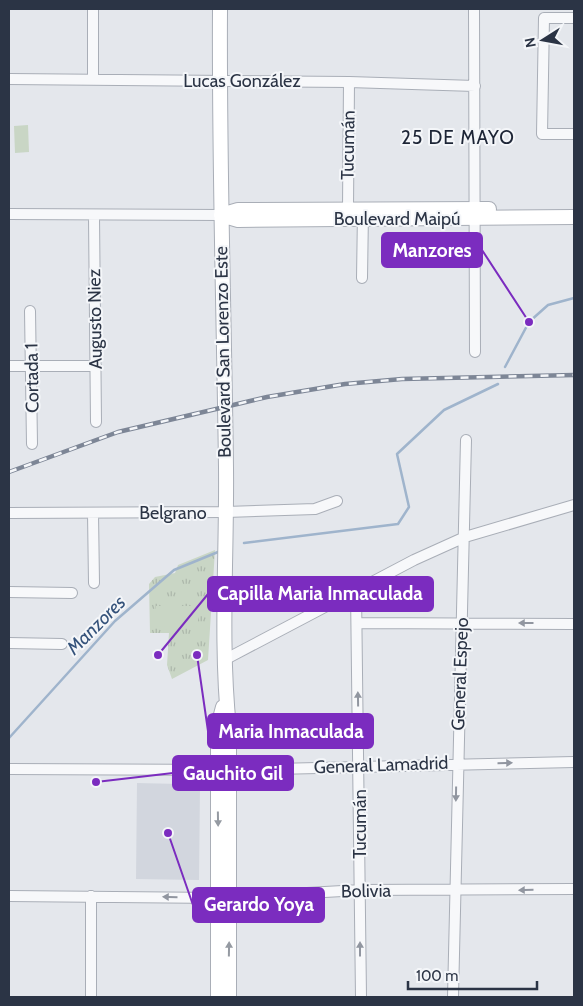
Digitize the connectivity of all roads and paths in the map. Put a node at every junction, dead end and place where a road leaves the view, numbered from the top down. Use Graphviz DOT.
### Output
graph roads {
  1 [pos="93,9"];
  2 [pos="220,9"];
  3 [pos="474,9"];
  4 [pos="574,18"];
  5 [pos="9,79"];
  6 [pos="94,79"];
  7 [pos="219,81"];
  8 [pos="349,82"];
  9 [pos="475,86"];
  10 [pos="574,134"];
  11 [pos="348,208"];
  12 [pos="574,208"];
  13 [pos="9,214"];
  14 [pos="363,214"];
  15 [pos="475,214"];
  16 [pos="221,215"];
  17 [pos="94,216"];
  18 [pos="574,217"];
  19 [pos="362,278"];
  20 [pos="30,311"];
  21 [pos="475,352"];
  22 [pos="9,366"];
  23 [pos="32,366"];
  24 [pos="96,366"];
  25 [pos="96,422"];
  26 [pos="466,440"];
  27 [pos="32,444"];
  28 [pos="337,502"];
  29 [pos="574,505"];
  30 [pos="226,512"];
  31 [pos="9,513"];
  32 [pos="93,513"];
  33 [pos="465,537"];
  34 [pos="94,583"];
  35 [pos="356,591"];
  36 [pos="9,592"];
  37 [pos="72,593"];
  38 [pos="358,623"];
  39 [pos="462,623"];
  40 [pos="574,624"];
  41 [pos="9,643"];
  42 [pos="62,644"];
  43 [pos="226,660"];
  44 [pos="574,762"];
  45 [pos="457,763"];
  46 [pos="359,766"];
  47 [pos="9,768"];
  48 [pos="223,770"];
  49 [pos="574,889"];
  50 [pos="360,890"];
  51 [pos="454,891"];
  52 [pos="9,896"];
  53 [pos="90,896"];
  54 [pos="225,897"];
  55 [pos="91,997"];
  56 [pos="218,997"];
  57 [pos="229,997"];
  58 [pos="361,997"];
  59 [pos="453,997"];
  1 -- 6 [label="street"];
  2 -- 7 [label="main road, Boulevard San Lorenzo Este"];
  3 -- 9 [label="street"];
  4 -- 10 [label="street"];
  5 -- 6 [label="street, Lucas González"];
  6 -- 7 [label="street, Lucas González"];
  7 -- 8 [label="street, Lucas González"];
  7 -- 16 [label="main road, Boulevard San Lorenzo Este"];
  8 -- 9 [label="street, Lucas González"];
  8 -- 11 [label="street, Tucumán"];
  9 -- 15 [label="street"];
  11 -- 14 [label="main road, Boulevard Maipú"];
  11 -- 16 [label="main road, Boulevard Maipú"];
  12 -- 15 [label="main road, Boulevard Maipú"];
  13 -- 17 [label="street, Boulevard Maipú"];
  14 -- 15 [label="main road, Boulevard Maipú"];
  14 -- 16 [label="main road, Boulevard Maipú"];
  14 -- 19 [label="street"];
  15 -- 18 [label="main road, Boulevard Maipú"];
  15 -- 21 [label="street"];
  16 -- 17 [label="street, Boulevard Maipú"];
  16 -- 30 [label="main road, Boulevard San Lorenzo Este"];
  17 -- 24 [label="street, Augusto Niez"];
  20 -- 23 [label="street, Cortada 1"];
  22 -- 23 [label="street"];
  23 -- 24 [label="street"];
  23 -- 27 [label="street, Cortada 1"];
  24 -- 25 [label="street, Augusto Niez"];
  26 -- 33 [label="street, General Espejo"];
  28 -- 30 [label="street, Belgrano"];
  29 -- 33 [label="street"];
  30 -- 32 [label="street, Belgrano"];
  30 -- 43 [label="main road, Boulevard San Lorenzo Este"];
  31 -- 32 [label="street, Belgrano"];
  32 -- 34 [label="street"];
  33 -- 35 [label="street"];
  33 -- 39 [label="street, General Espejo"];
  35 -- 38 [label="street, Tucumán"];
  35 -- 43 [label="street"];
  36 -- 37 [label="street"];
  38 -- 39 [label="street"];
  46 -- 38 [label="street, Tucumán, one-way"];
  40 -- 39 [label="street, one-way"];
  39 -- 45 [label="street, General Espejo"];
  41 -- 42 [label="street"];
  43 -- 48 [label="main road, Boulevard San Lorenzo Este"];
  45 -- 44 [label="street, General Lamadrid, one-way"];
  45 -- 46 [label="street, General Lamadrid"];
  45 -- 51 [label="street, General Espejo, one-way"];
  46 -- 48 [label="street, General Lamadrid"];
  46 -- 50 [label="street, Tucumán"];
  47 -- 48 [label="street, General Lamadrid"];
  48 -- 54 [label="main road, Boulevard San Lorenzo Este"];
  49 -- 51 [label="street, Bolivia, one-way"];
  50 -- 51 [label="street, Bolivia"];
  50 -- 54 [label="street, Bolivia"];
  58 -- 50 [label="street, Tucumán, one-way"];
  51 -- 59 [label="street, General Espejo"];
  52 -- 53 [label="street, Bolivia"];
  54 -- 53 [label="street, Bolivia, one-way"];
  53 -- 55 [label="street"];
  54 -- 56 [label="main road, Boulevard San Lorenzo Este"];
  57 -- 54 [label="main road, Boulevard San Lorenzo Este, one-way"];
}
